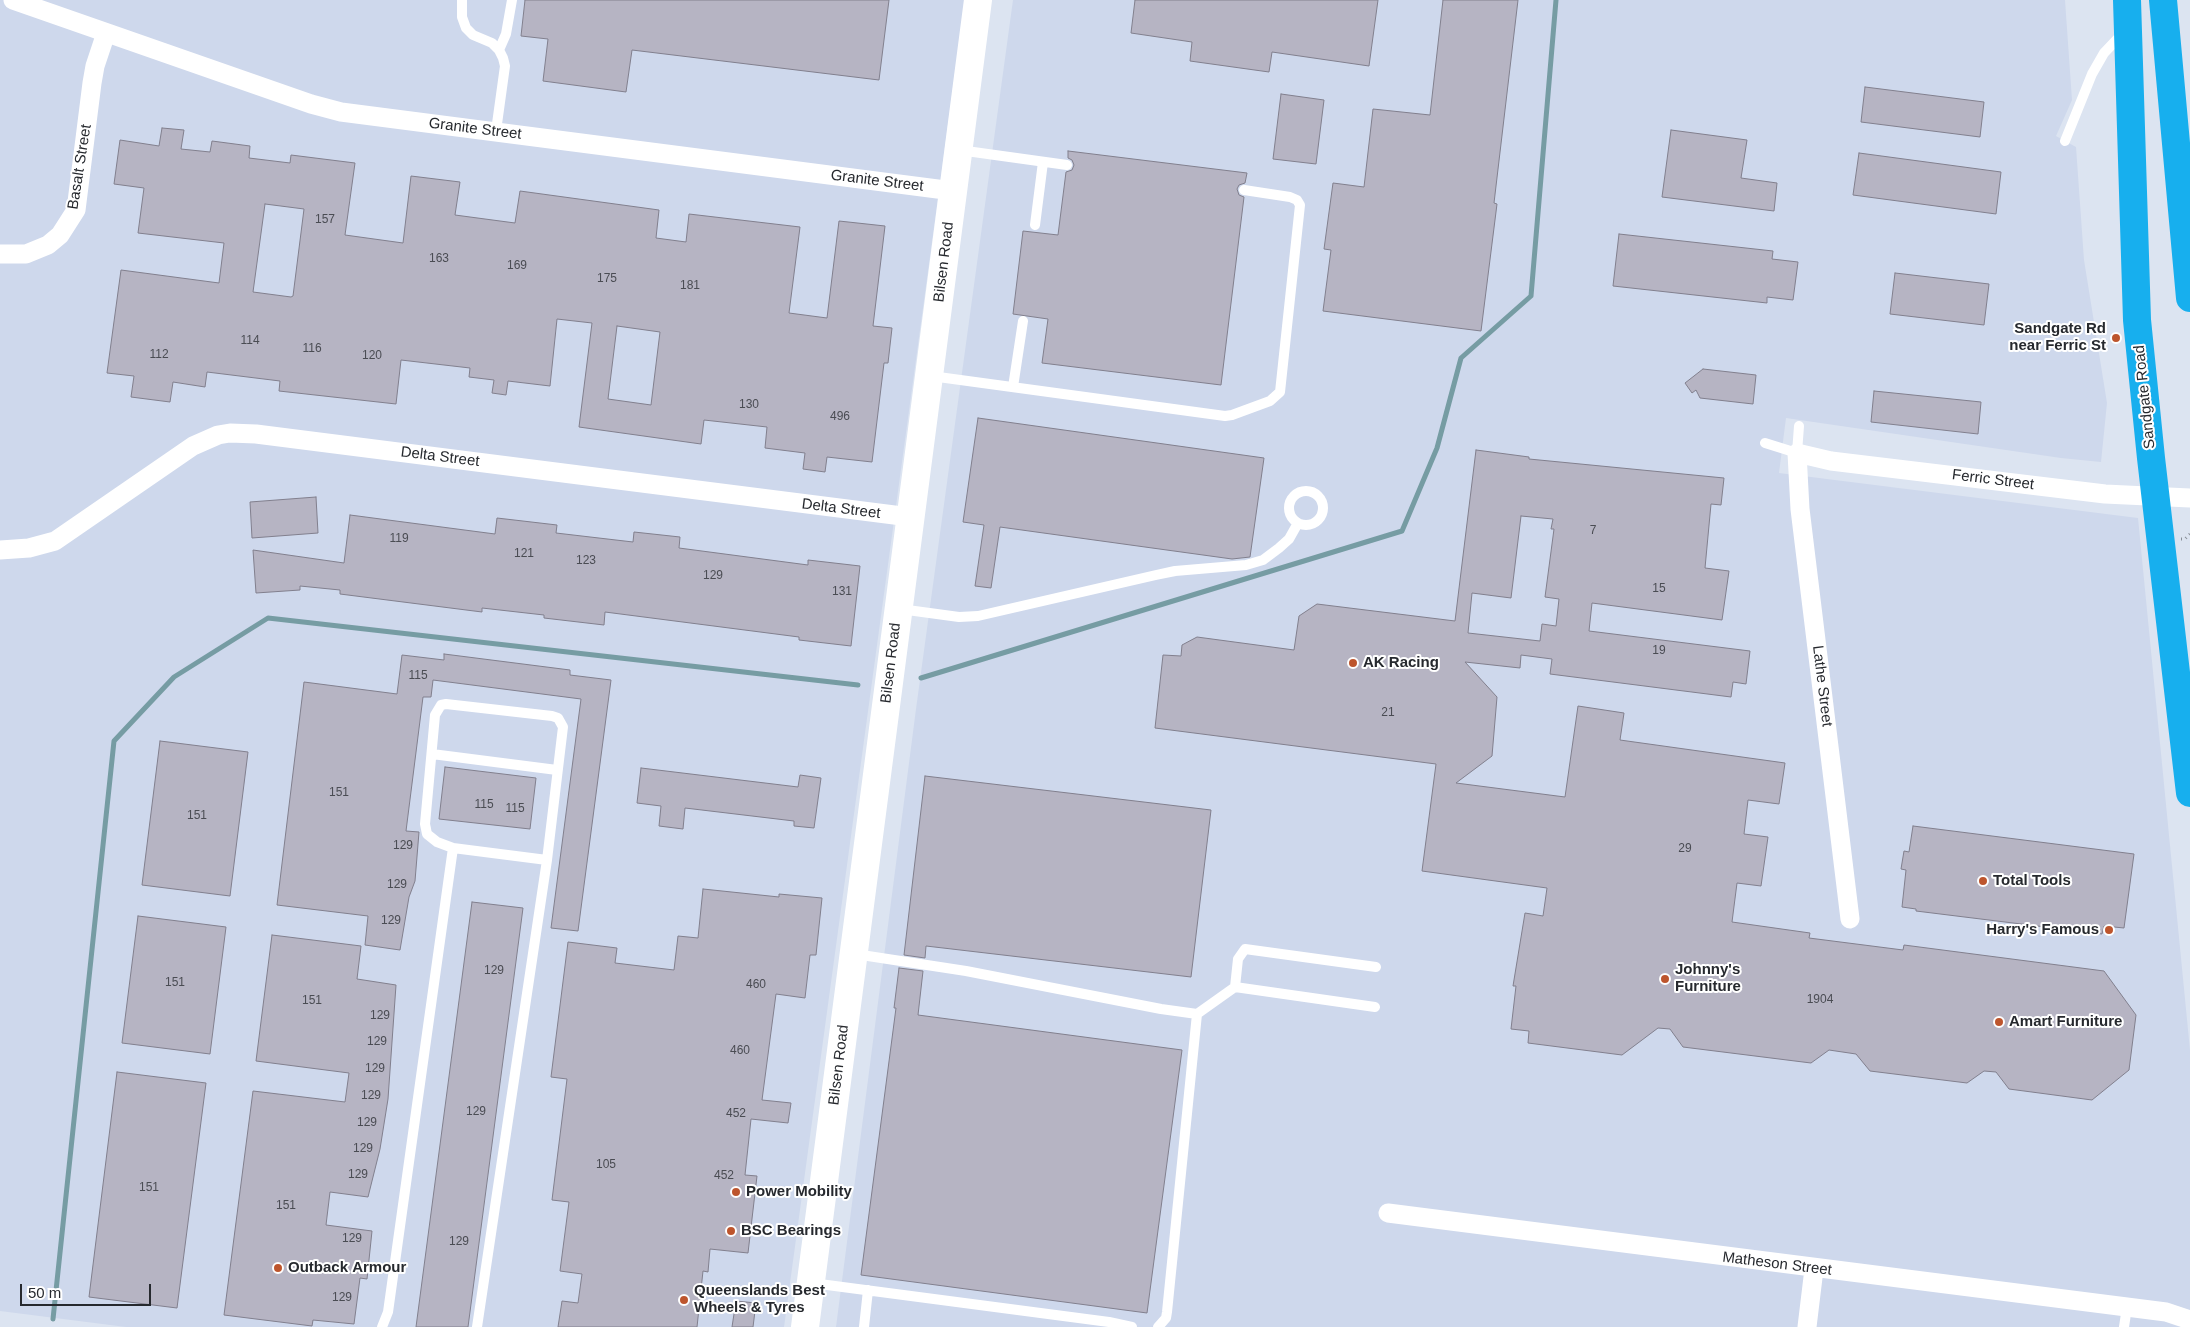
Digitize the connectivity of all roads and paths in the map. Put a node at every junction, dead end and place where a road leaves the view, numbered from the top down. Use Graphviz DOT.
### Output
graph roads {
  1 [pos="13,0"];
  2 [pos="462,0"];
  3 [pos="512,0"];
  4 [pos="978,0"];
  5 [pos="2126,0"];
  6 [pos="2163,0"];
  7 [pos="2128,28"];
  8 [pos="106,33"];
  9 [pos="499,50"];
  10 [pos="496,131"];
  11 [pos="2065,142"];
  12 [pos="958,150"];
  13 [pos="1043,162"];
  14 [pos="1067,165"];
  15 [pos="1244,190"];
  16 [pos="953,191"];
  17 [pos="1035,225"];
  18 [pos="0,254"];
  19 [pos="2190,298"];
  20 [pos="1023,321"];
  21 [pos="929,376"];
  22 [pos="1013,387"];
  23 [pos="1799,426"];
  24 [pos="1765,443"];
  25 [pos="1797,453"];
  26 [pos="2156,498"];
  27 [pos="2190,498"];
  28 [pos="910,517"];
  29 [pos="1298,524"];
  30 [pos="2190,534"];
  31 [pos="2180,539"];
  32 [pos="0,550"];
  33 [pos="898,609"];
  34 [pos="432,754"];
  35 [pos="557,770"];
  36 [pos="2190,793"];
  37 [pos="454,848"];
  38 [pos="546,860"];
  39 [pos="1850,919"];
  40 [pos="854,954"];
  41 [pos="1376,967"];
  42 [pos="1235,987"];
  43 [pos="1375,1007"];
  44 [pos="1197,1014"];
  45 [pos="1388,1213"];
  46 [pos="1814,1268"];
  47 [pos="811,1283"];
  48 [pos="868,1290"];
  49 [pos="2127,1307"];
  50 [pos="2190,1307"];
  51 [pos="2166,1312"];
  52 [pos="2190,1320"];
  53 [pos="1109,1324"];
  54 [pos="382,1327"];
  55 [pos="477,1327"];
  56 [pos="805,1327"];
  57 [pos="864,1327"];
  58 [pos="1132,1327"];
  59 [pos="1158,1327"];
  60 [pos="1807,1327"];
  61 [pos="2124,1327"];
  1 -- 8 [label="street, Granite Street"];
  2 -- 9 [label="lane"];
  3 -- 9 [label="lane"];
  4 -- 12 [label="street, Bilsen Road"];
  5 -- 7 [label="highway, Sandgate Road"];
  6 -- 19 [label="highway"];
  7 -- 11 [label="lane"];
  7 -- 26 [label="highway, Sandgate Road"];
  8 -- 10 [label="street, Granite Street"];
  8 -- 18 [label="street, Basalt Street"];
  9 -- 10 [label="lane"];
  10 -- 16 [label="street, Granite Street"];
  12 -- 13 [label="lane"];
  12 -- 16 [label="street, Bilsen Road"];
  13 -- 14 [label="lane"];
  13 -- 17 [label="lane"];
  15 -- 22 [label="lane"];
  16 -- 21 [label="street, Bilsen Road"];
  20 -- 22 [label="lane"];
  21 -- 22 [label="lane"];
  21 -- 28 [label="street, Bilsen Road"];
  23 -- 25 [label="lane"];
  24 -- 25 [label="lane"];
  25 -- 26 [label="street, Ferric Street"];
  25 -- 39 [label="street, Lathe Street"];
  26 -- 27 [label="street, Ferric Street"];
  26 -- 36 [label="highway, Sandgate Road"];
  28 -- 32 [label="street, Delta Street"];
  28 -- 33 [label="street, Bilsen Road"];
  29 -- 33 [label="lane"];
  30 -- 31 [label="path"];
  33 -- 40 [label="street, Bilsen Road"];
  34 -- 35 [label="lane"];
  34 -- 35 [label="lane"];
  34 -- 37 [label="lane"];
  35 -- 38 [label="lane"];
  37 -- 38 [label="lane"];
  37 -- 54 [label="lane"];
  38 -- 55 [label="lane"];
  40 -- 44 [label="lane"];
  40 -- 47 [label="street, Bilsen Road"];
  41 -- 42 [label="lane"];
  42 -- 43 [label="lane"];
  42 -- 44 [label="lane"];
  44 -- 59 [label="lane"];
  45 -- 46 [label="street, Matheson Street"];
  46 -- 49 [label="street, Matheson Street"];
  46 -- 60 [label="street"];
  47 -- 48 [label="lane"];
  47 -- 56 [label="street, Bilsen Road"];
  48 -- 53 [label="lane"];
  48 -- 57 [label="lane"];
  49 -- 51 [label="street, Matheson Street"];
  49 -- 61 [label="lane"];
  50 -- 51 [label="street, Matheson Street"];
  51 -- 52 [label="street, Matheson Street"];
  53 -- 58 [label="lane"];
}
